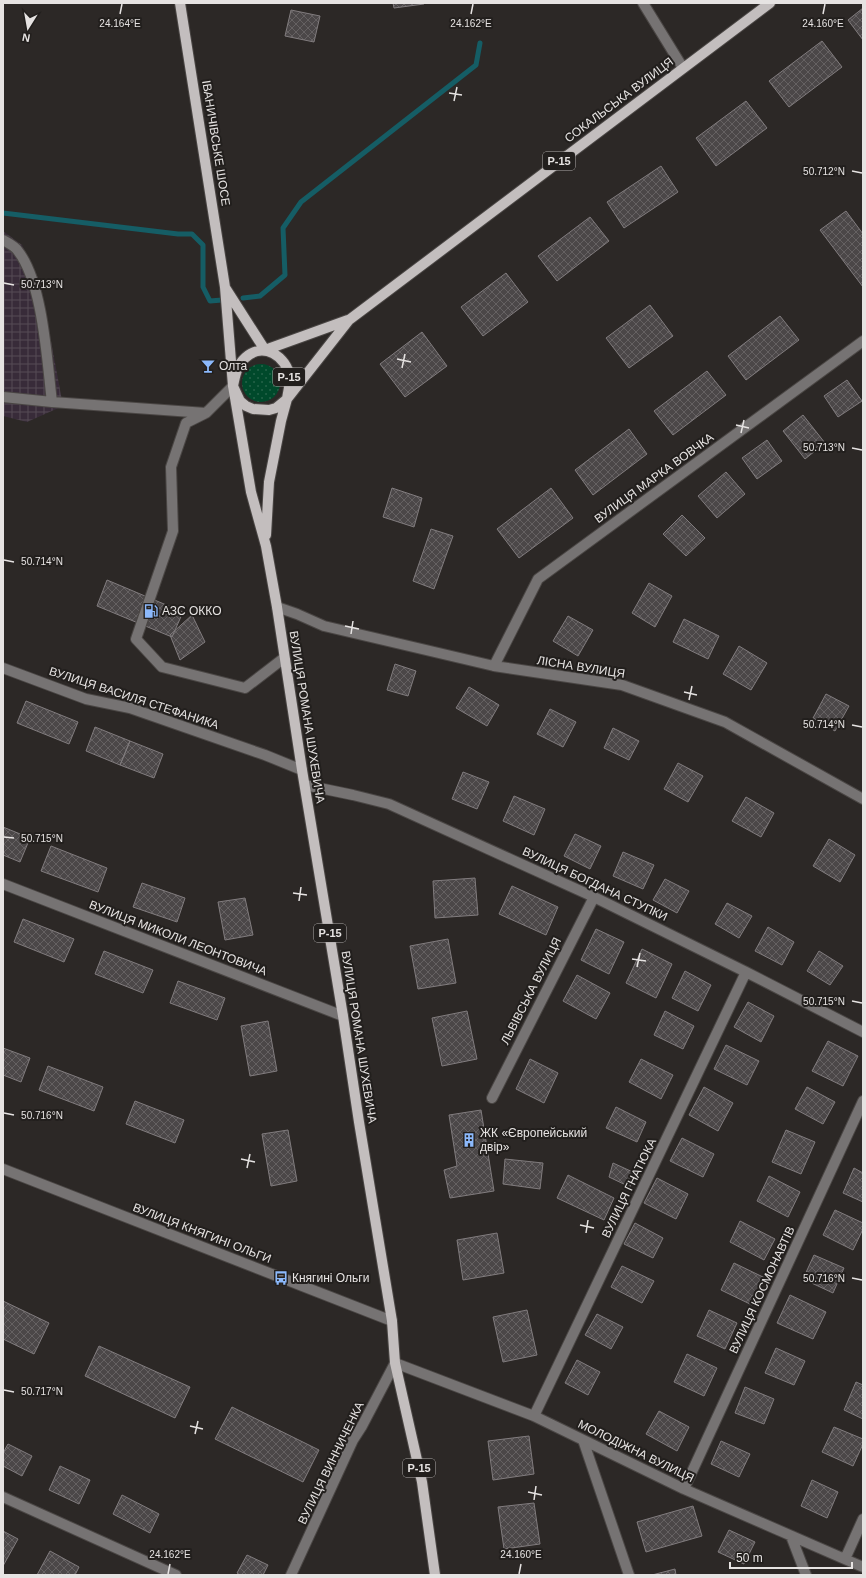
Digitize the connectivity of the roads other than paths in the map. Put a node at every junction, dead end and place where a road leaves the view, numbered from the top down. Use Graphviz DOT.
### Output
graph roads {
  1 [pos="180,3"];
  2 [pos="642,3"];
  3 [pos="770,3"];
  4 [pos="683,68"];
  5 [pos="3,240"];
  6 [pos="225,287"];
  7 [pos="348,320"];
  8 [pos="863,341"];
  9 [pos="265,350"];
  10 [pos="233,386"];
  11 [pos="3,397"];
  12 [pos="287,399"];
  13 [pos="52,402"];
  14 [pos="206,413"];
  15 [pos="266,546"];
  16 [pos="277,607"];
  17 [pos="284,658"];
  18 [pos="494,666"];
  19 [pos="3,668"];
  20 [pos="302,770"];
  21 [pos="305,786"];
  22 [pos="863,799"];
  23 [pos="3,884"];
  24 [pos="594,896"];
  25 [pos="746,972"];
  26 [pos="343,1016"];
  27 [pos="863,1032"];
  28 [pos="492,1098"];
  29 [pos="863,1101"];
  30 [pos="3,1169"];
  31 [pos="392,1321"];
  32 [pos="395,1363"];
  33 [pos="534,1416"];
  34 [pos="583,1440"];
  35 [pos="684,1489"];
  36 [pos="3,1497"];
  37 [pos="863,1519"];
  38 [pos="791,1536"];
  39 [pos="845,1559"];
  40 [pos="863,1567"];
  41 [pos="176,1575"];
  42 [pos="291,1575"];
  43 [pos="435,1575"];
  44 [pos="629,1575"];
  45 [pos="806,1575"];
  1 -- 6 [label="main road, ІВАНИЧІВСЬКЕ ШОСЕ"];
  2 -- 4 [label="street"];
  3 -- 4 [label="main road, СОКАЛЬСЬКА ВУЛИЦЯ / Р-15"];
  4 -- 7 [label="main road, СОКАЛЬСЬКА ВУЛИЦЯ / Р-15"];
  5 -- 13 [label="street"];
  6 -- 9 [label="main road"];
  6 -- 10 [label="main road, ІВАНИЧІВСЬКЕ ШОСЕ"];
  7 -- 9 [label="main road, Р-15"];
  7 -- 12 [label="main road, Р-15"];
  8 -- 18 [label="street, ВУЛИЦЯ МАРКА ВОВЧКА"];
  9 -- 10 [label="main road, Р-15"];
  9 -- 12 [label="main road, Р-15"];
  10 -- 12 [label="main road, Р-15"];
  10 -- 14 [label="street"];
  10 -- 15 [label="main road, ВУЛИЦЯ РОМАНА ШУХЕВИЧА / Р-15"];
  11 -- 13 [label="street"];
  12 -- 15 [label="main road, Р-15"];
  13 -- 14 [label="street"];
  14 -- 17 [label="street"];
  15 -- 16 [label="main road, ВУЛИЦЯ РОМАНА ШУХЕВИЧА / Р-15"];
  16 -- 17 [label="main road, ВУЛИЦЯ РОМАНА ШУХЕВИЧА / Р-15"];
  16 -- 18 [label="street, ЛІСНА ВУЛИЦЯ"];
  17 -- 20 [label="main road, ВУЛИЦЯ РОМАНА ШУХЕВИЧА / Р-15"];
  18 -- 22 [label="street, ЛІСНА ВУЛИЦЯ"];
  19 -- 20 [label="street, ВУЛИЦЯ ВАСИЛЯ СТЕФАНИКА"];
  20 -- 21 [label="main road, ВУЛИЦЯ РОМАНА ШУХЕВИЧА / Р-15"];
  21 -- 24 [label="street, ВУЛИЦЯ БОГДАНА СТУПКИ"];
  21 -- 26 [label="main road, ВУЛИЦЯ РОМАНА ШУХЕВИЧА / Р-15"];
  23 -- 26 [label="street, ВУЛИЦЯ МИКОЛИ ЛЕОНТОВИЧА"];
  24 -- 25 [label="street, ВУЛИЦЯ БОГДАНА СТУПКИ"];
  24 -- 28 [label="street, ЛЬВІВСЬКА ВУЛИЦЯ"];
  25 -- 27 [label="street, ВУЛИЦЯ БОГДАНА СТУПКИ"];
  25 -- 33 [label="street, ВУЛИЦЯ ГНАТЮКА"];
  26 -- 31 [label="main road, ВУЛИЦЯ РОМАНА ШУХЕВИЧА / Р-15"];
  29 -- 35 [label="street, ВУЛИЦЯ КОСМОНАВТІВ"];
  30 -- 31 [label="street, ВУЛИЦЯ КНЯГИНІ ОЛЬГИ"];
  31 -- 32 [label="main road, ВУЛИЦЯ РОМАНА ШУХЕВИЧА / Р-15"];
  32 -- 33 [label="street, МОЛОДІЖНА ВУЛИЦЯ"];
  32 -- 42 [label="street, ВУЛИЦЯ ВИННИЧЕНКА"];
  32 -- 43 [label="main road, ВУЛИЦЯ РОМАНА ШУХЕВИЧА / Р-15"];
  33 -- 34 [label="street, МОЛОДІЖНА ВУЛИЦЯ"];
  34 -- 35 [label="street, МОЛОДІЖНА ВУЛИЦЯ"];
  34 -- 44 [label="street"];
  35 -- 38 [label="street, МОЛОДІЖНА ВУЛИЦЯ"];
  36 -- 41 [label="street"];
  37 -- 39 [label="street"];
  38 -- 39 [label="street, МОЛОДІЖНА ВУЛИЦЯ"];
  38 -- 45 [label="street"];
  39 -- 40 [label="street, МОЛОДІЖНА ВУЛИЦЯ"];
}
